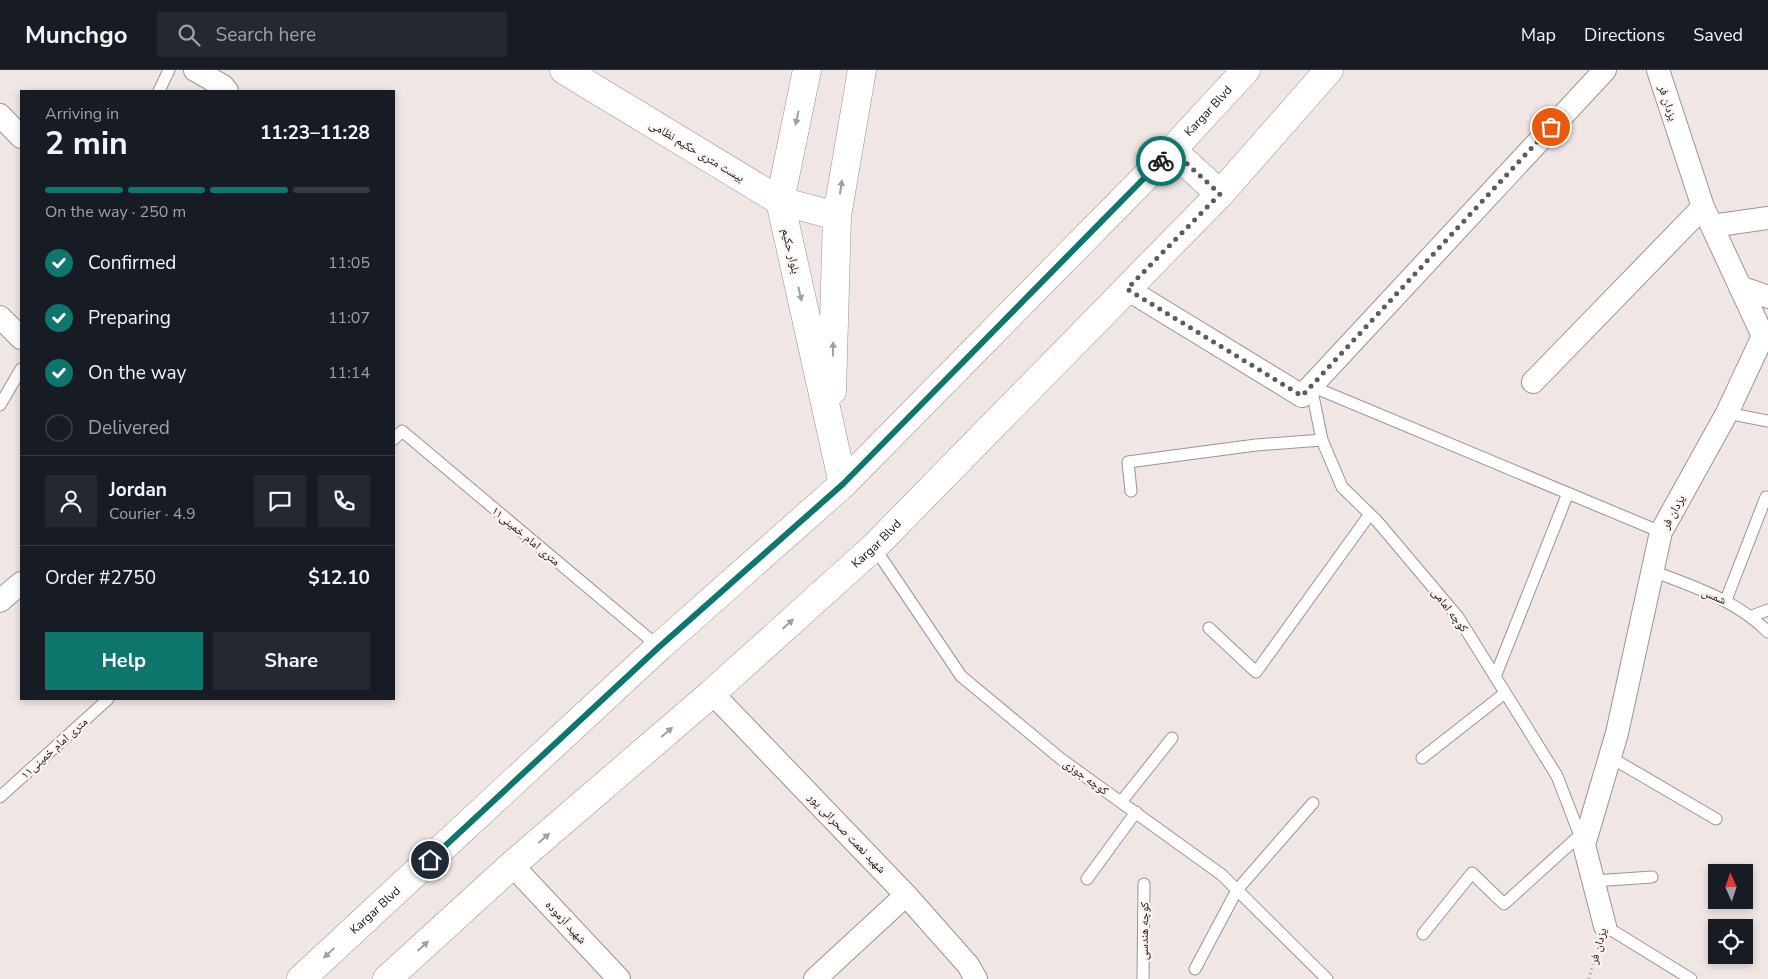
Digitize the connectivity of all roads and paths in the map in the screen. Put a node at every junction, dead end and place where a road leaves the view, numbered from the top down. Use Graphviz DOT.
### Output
graph roads {
  1 [pos="169,70"];
  2 [pos="195,70"];
  3 [pos="564,70"];
  4 [pos="807,70"];
  5 [pos="862,70"];
  6 [pos="1246,70"];
  7 [pos="1330,70"];
  8 [pos="1604,70"];
  9 [pos="1658,70"];
  10 [pos="159,90"];
  11 [pos="226,90"];
  12 [pos="0,115"];
  13 [pos="20,136"];
  14 [pos="1172,150"];
  15 [pos="1220,194"];
  16 [pos="780,201"];
  17 [pos="837,216"];
  18 [pos="1707,217"];
  19 [pos="1768,218"];
  20 [pos="1740,287"];
  21 [pos="1127,289"];
  22 [pos="1768,297"];
  23 [pos="0,318"];
  24 [pos="20,337"];
  25 [pos="20,371"];
  26 [pos="1533,382"];
  27 [pos="1311,386"];
  28 [pos="0,404"];
  29 [pos="1727,412"];
  30 [pos="1768,421"];
  31 [pos="831,432"];
  32 [pos="395,438"];
  33 [pos="1322,440"];
  34 [pos="843,484"];
  35 [pos="1131,491"];
  36 [pos="1568,493"];
  37 [pos="1766,497"];
  38 [pos="1370,514"];
  39 [pos="1661,532"];
  40 [pos="874,547"];
  41 [pos="1653,571"];
  42 [pos="20,583"];
  43 [pos="1726,600"];
  44 [pos="0,601"];
  45 [pos="1768,610"];
  46 [pos="1752,616"];
  47 [pos="1209,628"];
  48 [pos="1768,632"];
  49 [pos="659,647"];
  50 [pos="1495,677"];
  51 [pos="712,692"];
  52 [pos="1505,693"];
  53 [pos="107,700"];
  54 [pos="1172,738"];
  55 [pos="1610,757"];
  56 [pos="1422,758"];
  57 [pos="0,797"];
  58 [pos="1121,802"];
  59 [pos="1313,802"];
  60 [pos="1136,812"];
  61 [pos="1716,819"];
  62 [pos="1582,840"];
  63 [pos="512,865"];
  64 [pos="1652,877"];
  65 [pos="1087,879"];
  66 [pos="1594,881"];
  67 [pos="1144,884"];
  68 [pos="1237,890"];
  69 [pos="906,895"];
  70 [pos="1605,926"];
  71 [pos="1423,934"];
  72 [pos="1195,969"];
  73 [pos="301,979"];
  74 [pos="386,979"];
  75 [pos="619,979"];
  76 [pos="815,979"];
  77 [pos="976,979"];
  78 [pos="1143,979"];
  79 [pos="1327,979"];
  80 [pos="1589,979"];
  81 [pos="1691,979"];
  1 -- 10 [label="lane"];
  2 -- 11 [label="street"];
  3 -- 16 [label="main road, بیست متری حکیم نظامی"];
  4 -- 16 [label="main road, بلوار حکیم, one-way"];
  17 -- 5 [label="main road, بلوار حکیم, one-way"];
  6 -- 14 [label="main road, Kargar Blvd"];
  7 -- 15 [label="main road, Kargar Blvd"];
  8 -- 27 [label="street"];
  9 -- 18 [label="street, یزدان فر"];
  12 -- 13 [label="street"];
  14 -- 15 [label="main road"];
  14 -- 34 [label="main road, Kargar Blvd"];
  15 -- 21 [label="main road, Kargar Blvd"];
  16 -- 17 [label="main road, بیست متری حکیم نظامی"];
  16 -- 31 [label="main road, بلوار حکیم, one-way"];
  31 -- 17 [label="main road, بلوار حکیم, one-way"];
  18 -- 19 [label="street"];
  18 -- 20 [label="street, یزدان فر"];
  18 -- 26 [label="street"];
  20 -- 22 [label="street"];
  20 -- 29 [label="street, یزدان فر"];
  21 -- 27 [label="street"];
  21 -- 40 [label="main road, Kargar Blvd"];
  23 -- 24 [label="street"];
  25 -- 28 [label="lane"];
  27 -- 33 [label="lane, کوچه امامی"];
  27 -- 36 [label="lane"];
  29 -- 30 [label="lane"];
  29 -- 39 [label="street, یزدان فر"];
  31 -- 34 [label="main road, بلوار حکیم"];
  32 -- 49 [label="lane, ۱۱متری امام خمینی"];
  33 -- 35 [label="lane"];
  33 -- 38 [label="lane, کوچه امامی"];
  34 -- 49 [label="main road, Kargar Blvd"];
  36 -- 39 [label="lane"];
  36 -- 50 [label="lane"];
  37 -- 43 [label="lane"];
  38 -- 47 [label="lane"];
  38 -- 50 [label="lane, کوچه امامی"];
  39 -- 41 [label="street, یزدان فر"];
  51 -- 40 [label="main road, Kargar Blvd, one-way"];
  40 -- 58 [label="lane, کوچه جوزی"];
  41 -- 43 [label="lane, شمس"];
  41 -- 55 [label="street, یزدان فر"];
  42 -- 44 [label="street"];
  43 -- 46 [label="lane, شمس"];
  45 -- 46 [label="lane"];
  46 -- 48 [label="lane, شمس"];
  49 -- 73 [label="main road, Kargar Blvd, one-way"];
  50 -- 52 [label="lane, کوچه امامی"];
  63 -- 51 [label="main road, Kargar Blvd, one-way"];
  51 -- 69 [label="street, شهید نعمت صحرائی پور"];
  52 -- 56 [label="lane"];
  52 -- 62 [label="lane, کوچه امامی"];
  53 -- 57 [label="lane, ۱۱متری امام خمینی"];
  54 -- 58 [label="lane"];
  55 -- 61 [label="lane"];
  55 -- 62 [label="street, یزدان فر"];
  58 -- 60 [label="lane, کوچه جوزی"];
  59 -- 68 [label="lane"];
  60 -- 65 [label="lane"];
  60 -- 68 [label="lane, کوچه جوزی"];
  62 -- 66 [label="street, یزدان فر"];
  62 -- 71 [label="lane"];
  74 -- 63 [label="main road, Kargar Blvd, one-way"];
  63 -- 75 [label="street, شهید آزموده"];
  64 -- 66 [label="lane"];
  66 -- 70 [label="street, یزدان فر"];
  67 -- 78 [label="lane, کوچه هندسی"];
  68 -- 72 [label="lane"];
  68 -- 79 [label="lane, کوچه جوزی"];
  69 -- 76 [label="street"];
  69 -- 77 [label="street, شهید نعمت صحرائی پور"];
  70 -- 80 [label="path, یزدان فر"];
  70 -- 81 [label="lane"];
}
